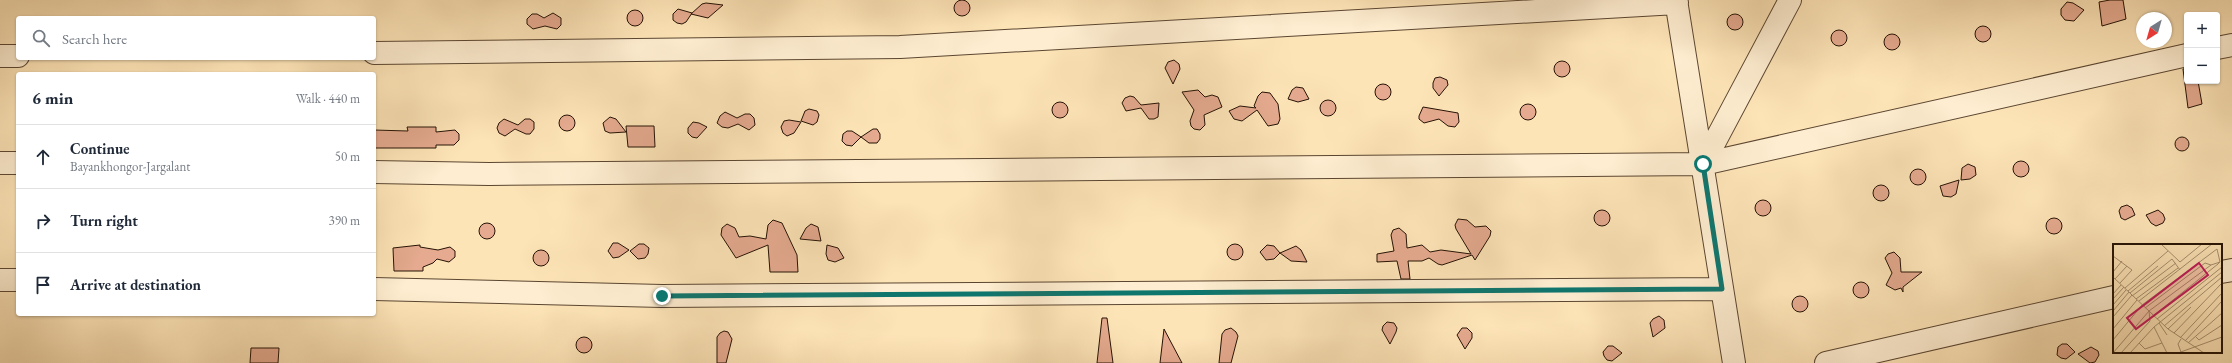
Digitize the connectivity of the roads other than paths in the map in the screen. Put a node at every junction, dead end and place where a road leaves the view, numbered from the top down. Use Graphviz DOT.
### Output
graph roads {
  1 [pos="1790,0"];
  2 [pos="1676,1"];
  3 [pos="2232,45"];
  4 [pos="2220,47"];
  5 [pos="376,54"];
  6 [pos="0,56"];
  7 [pos="16,56"];
  8 [pos="2184,56"];
  9 [pos="0,163"];
  10 [pos="16,163"];
  11 [pos="1703,164"];
  12 [pos="376,172"];
  13 [pos="2232,270"];
  14 [pos="2222,272"];
  15 [pos="0,280"];
  16 [pos="16,280"];
  17 [pos="376,289"];
  18 [pos="1722,289"];
  19 [pos="2113,297"];
  20 [pos="1734,363"];
  21 [pos="1826,363"];
  1 -- 11 [label="street"];
  2 -- 5 [label="street"];
  2 -- 11 [label="street"];
  3 -- 4 [label="street"];
  6 -- 7 [label="street"];
  8 -- 11 [label="street"];
  9 -- 10 [label="street"];
  11 -- 12 [label="street"];
  11 -- 18 [label="street"];
  13 -- 14 [label="street"];
  15 -- 16 [label="street"];
  17 -- 18 [label="street"];
  18 -- 20 [label="street"];
  19 -- 21 [label="street"];
}
